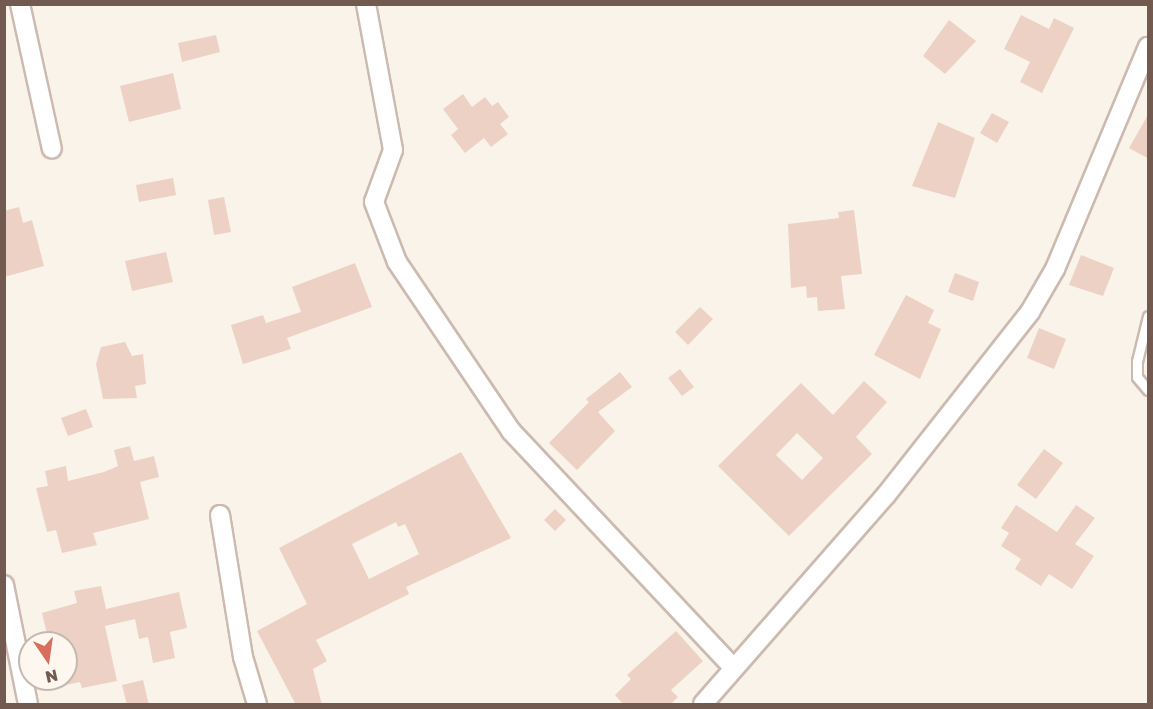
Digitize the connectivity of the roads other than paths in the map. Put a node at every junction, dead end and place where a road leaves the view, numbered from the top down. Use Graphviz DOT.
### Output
graph roads {
  1 [pos="20,4"];
  2 [pos="366,4"];
  3 [pos="1149,47"];
  4 [pos="52,149"];
  5 [pos="1149,316"];
  6 [pos="1149,390"];
  7 [pos="220,514"];
  8 [pos="4,585"];
  9 [pos="733,667"];
  10 [pos="28,705"];
  11 [pos="258,705"];
  12 [pos="703,705"];
  1 -- 4 [label="street"];
  2 -- 9 [label="street"];
  3 -- 9 [label="street"];
  5 -- 6 [label="lane"];
  7 -- 11 [label="street"];
  8 -- 10 [label="street"];
  9 -- 12 [label="street"];
}
